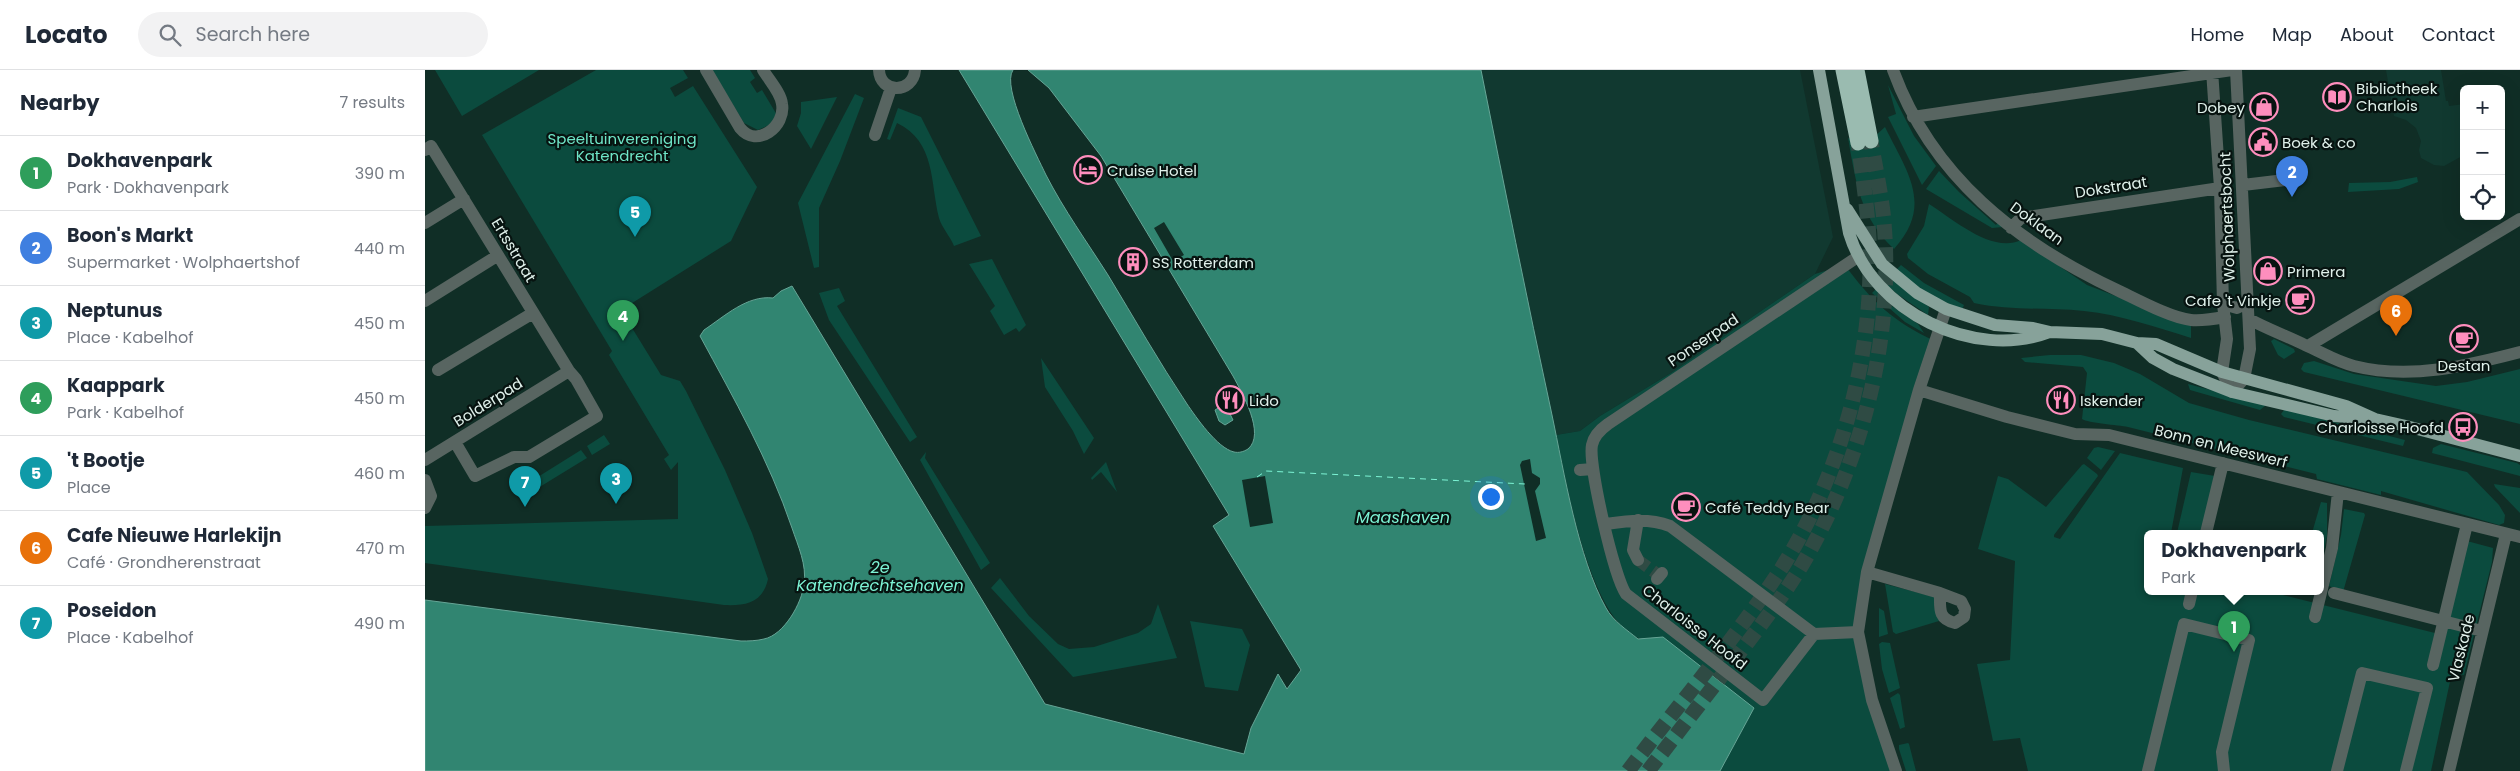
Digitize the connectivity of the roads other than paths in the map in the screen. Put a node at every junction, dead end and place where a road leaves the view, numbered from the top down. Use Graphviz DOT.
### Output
graph roads {
  1 [pos="706,70"];
  2 [pos="763,70"];
  3 [pos="879,70"];
  4 [pos="915,70"];
  5 [pos="1819,70"];
  6 [pos="1843,70"];
  7 [pos="1857,70"];
  8 [pos="1893,70"];
  9 [pos="2231,70"];
  10 [pos="2235,70"];
  11 [pos="2212,71"];
  12 [pos="891,88"];
  13 [pos="1913,118"];
  14 [pos="875,135"];
  15 [pos="428,148"];
  16 [pos="2293,180"];
  17 [pos="2243,186"];
  18 [pos="2220,188"];
  19 [pos="464,200"];
  20 [pos="1847,209"];
  21 [pos="2520,219"];
  22 [pos="425,223"];
  23 [pos="2011,228"];
  24 [pos="497,256"];
  25 [pos="1859,256"];
  26 [pos="425,300"];
  27 [pos="2247,303"];
  28 [pos="2223,304"];
  29 [pos="1945,309"];
  30 [pos="533,313"];
  31 [pos="2225,317"];
  32 [pos="2249,319"];
  33 [pos="1939,328"];
  34 [pos="2050,332"];
  35 [pos="2137,343"];
  36 [pos="2309,346"];
  37 [pos="2520,352"];
  38 [pos="438,370"];
  39 [pos="569,371"];
  40 [pos="2222,372"];
  41 [pos="2244,379"];
  42 [pos="1919,390"];
  43 [pos="2232,392"];
  44 [pos="2375,419"];
  45 [pos="455,442"];
  46 [pos="2520,456"];
  47 [pos="425,460"];
  48 [pos="2223,463"];
  49 [pos="425,480"];
  50 [pos="2338,492"];
  51 [pos="425,508"];
  52 [pos="1638,520"];
  53 [pos="1606,524"];
  54 [pos="2467,524"];
  55 [pos="2207,530"];
  56 [pos="2506,534"];
  57 [pos="2520,537"];
  58 [pos="1639,560"];
  59 [pos="1867,572"];
  60 [pos="2326,591"];
  61 [pos="1940,593"];
  62 [pos="2191,595"];
  63 [pos="2189,604"];
  64 [pos="2315,617"];
  65 [pos="2442,622"];
  66 [pos="2482,631"];
  67 [pos="1859,632"];
  68 [pos="1814,634"];
  69 [pos="2433,665"];
  70 [pos="1896,771"];
  71 [pos="2148,771"];
  72 [pos="2224,771"];
  73 [pos="2337,771"];
  74 [pos="2406,771"];
  75 [pos="2449,771"];
  1 -- 2 [label="street"];
  3 -- 12 [label="street"];
  4 -- 12 [label="street"];
  5 -- 20 [label="main road"];
  6 -- 7 [label="highway"];
  8 -- 13 [label="street, Doklaan"];
  9 -- 11 [label="street"];
  10 -- 17 [label="street, Wolphaertsbocht"];
  11 -- 13 [label="street"];
  11 -- 18 [label="street, Wolphaertsbocht"];
  12 -- 14 [label="street"];
  13 -- 23 [label="street, Doklaan"];
  15 -- 19 [label="street, Ertsstraat"];
  16 -- 17 [label="street"];
  17 -- 27 [label="street, Wolphaertsbocht"];
  18 -- 23 [label="street, Dokstraat"];
  18 -- 28 [label="street, Wolphaertsbocht"];
  19 -- 22 [label="street"];
  19 -- 24 [label="street, Ertsstraat"];
  20 -- 25 [label="main road"];
  20 -- 29 [label="main road"];
  21 -- 36 [label="street"];
  23 -- 31 [label="street, Doklaan"];
  24 -- 26 [label="street"];
  24 -- 30 [label="street, Ertsstraat"];
  25 -- 33 [label="main road"];
  25 -- 53 [label="street, Ponserpad"];
  27 -- 28 [label="street"];
  27 -- 32 [label="street, Wolphaertsbocht"];
  28 -- 31 [label="street, Wolphaertsbocht"];
  29 -- 33 [label="street"];
  29 -- 34 [label="main road"];
  30 -- 38 [label="street"];
  30 -- 39 [label="street, Ertsstraat"];
  31 -- 40 [label="street, Wolphaertsbocht"];
  32 -- 36 [label="street"];
  32 -- 41 [label="street, Wolphaertsbocht"];
  33 -- 34 [label="main road"];
  33 -- 42 [label="street"];
  34 -- 35 [label="main road"];
  35 -- 40 [label="main road"];
  35 -- 43 [label="main road"];
  36 -- 37 [label="street"];
  39 -- 45 [label="street, Bolderpad"];
  39 -- 45 [label="street, Ertsstraat"];
  40 -- 41 [label="main road"];
  40 -- 43 [label="street"];
  41 -- 43 [label="street"];
  41 -- 44 [label="main road"];
  42 -- 48 [label="street, Bonn en Meeswerf"];
  42 -- 59 [label="street"];
  43 -- 44 [label="main road"];
  44 -- 46 [label="main road"];
  45 -- 47 [label="street, Bolderpad"];
  48 -- 50 [label="street, Bonn en Meeswerf"];
  48 -- 55 [label="street"];
  49 -- 51 [label="street"];
  50 -- 54 [label="street, Bonn en Meeswerf"];
  50 -- 60 [label="street"];
  52 -- 53 [label="street"];
  52 -- 58 [label="street"];
  52 -- 68 [label="street"];
  53 -- 68 [label="street, Charloisse Hoofd"];
  54 -- 56 [label="street, Bonn en Meeswerf"];
  54 -- 65 [label="street"];
  56 -- 57 [label="street, Bonn en Meeswerf"];
  56 -- 66 [label="street, Vlaskade"];
  59 -- 61 [label="street"];
  59 -- 67 [label="street"];
  60 -- 64 [label="street"];
  60 -- 65 [label="street"];
  62 -- 63 [label="street"];
  65 -- 66 [label="street"];
  65 -- 69 [label="street"];
  66 -- 75 [label="street, Vlaskade"];
  67 -- 68 [label="street"];
  67 -- 70 [label="street"];
  71 -- 72 [label="street"];
  73 -- 74 [label="street"];
}
